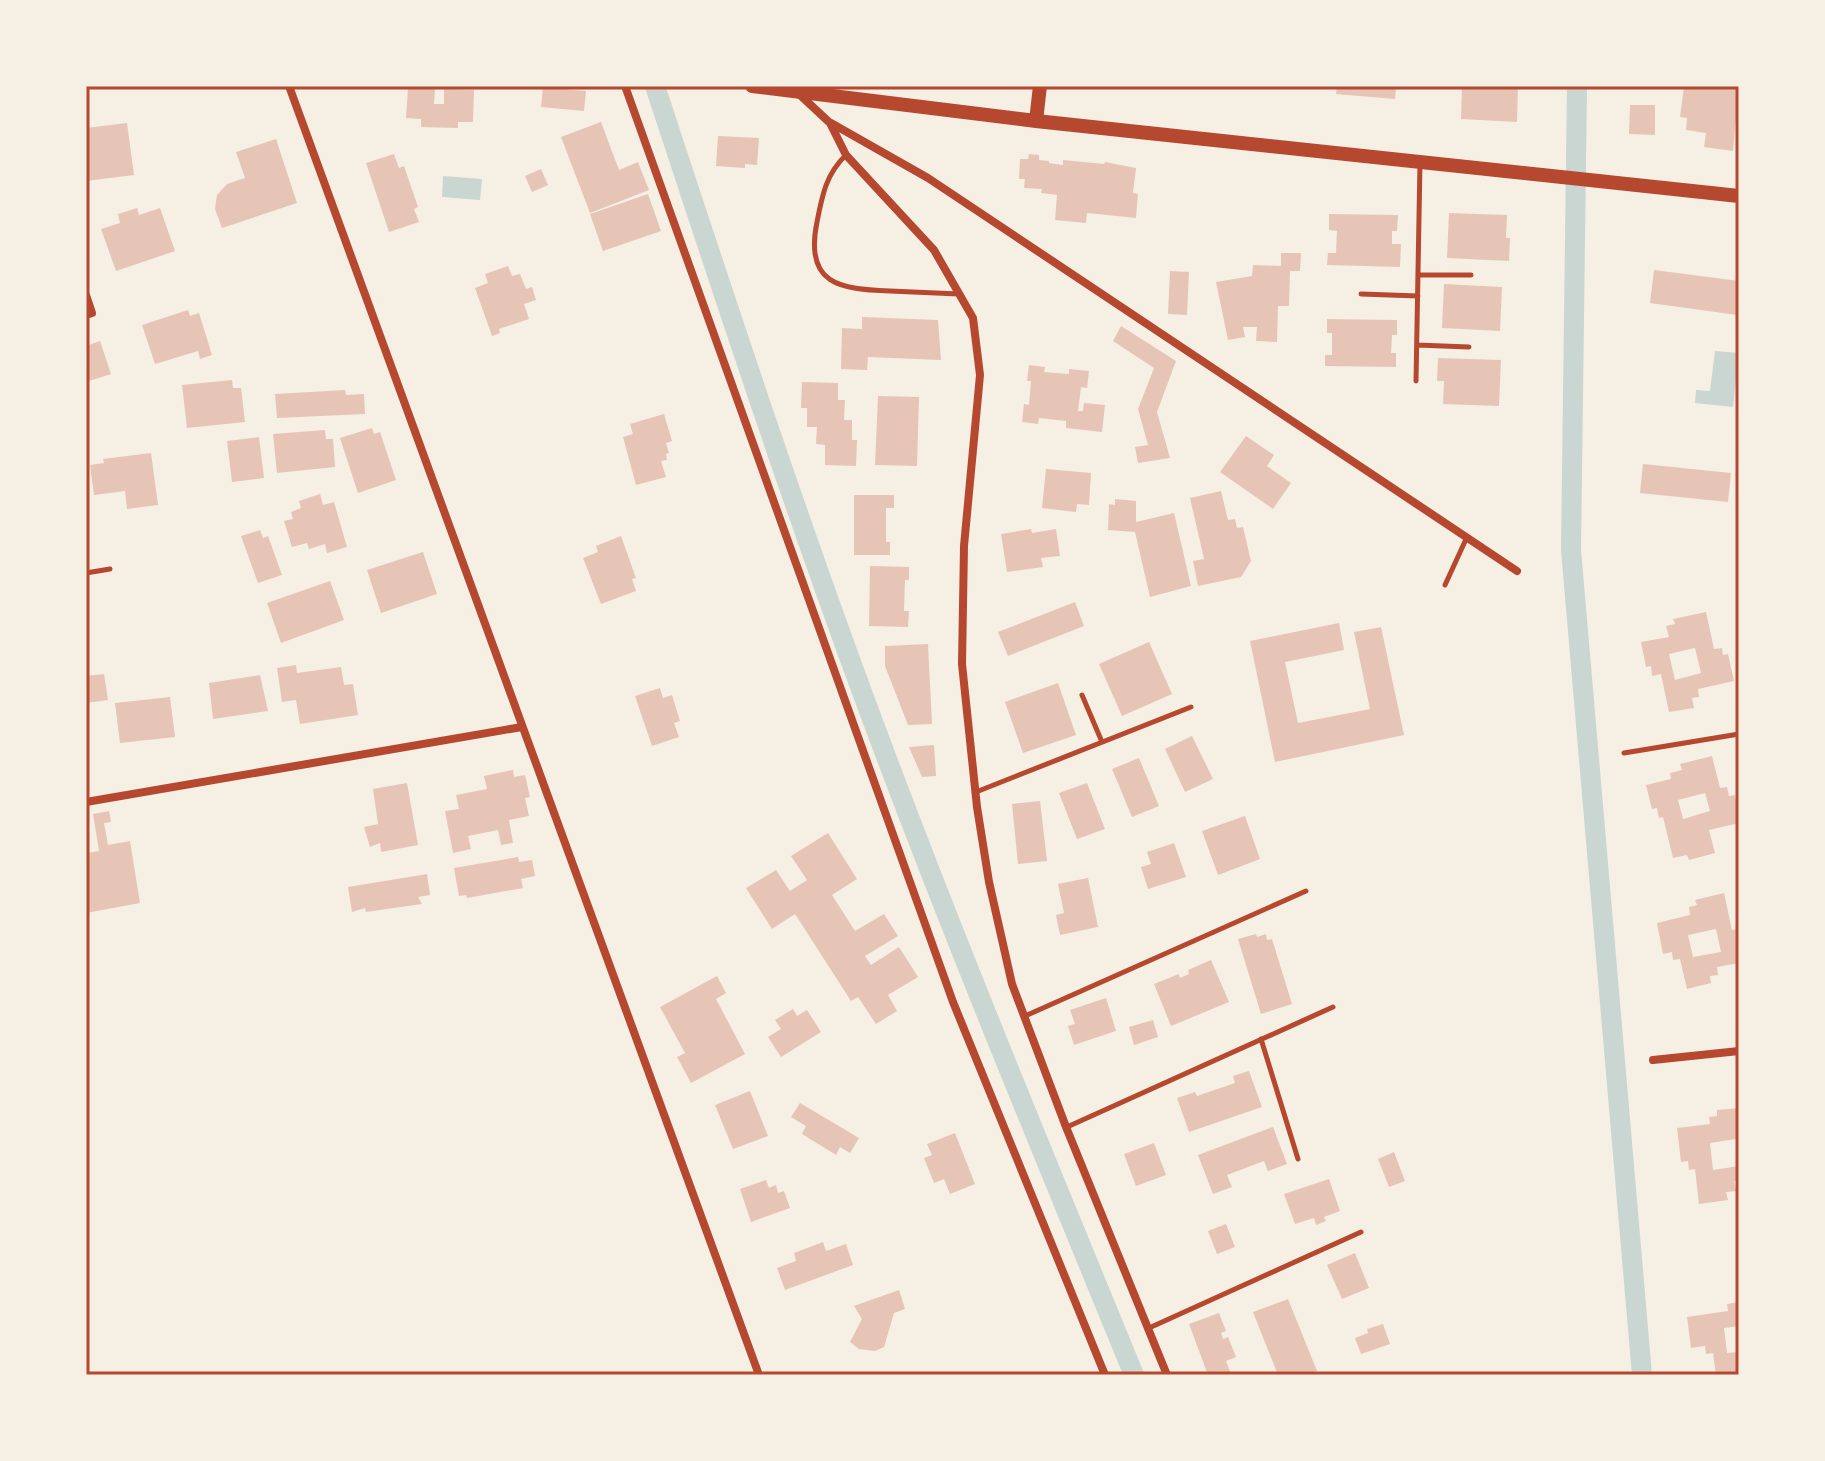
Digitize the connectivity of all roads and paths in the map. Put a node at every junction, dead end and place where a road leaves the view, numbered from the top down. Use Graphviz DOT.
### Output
graph roads {
  1 [pos="289,86"];
  2 [pos="625,86"];
  3 [pos="752,86"];
  4 [pos="1040,86"];
  5 [pos="795,91"];
  6 [pos="1036,121"];
  7 [pos="830,123"];
  8 [pos="846,155"];
  9 [pos="1420,162"];
  10 [pos="1739,196"];
  11 [pos="1418,275"];
  12 [pos="1471,275"];
  13 [pos="959,294"];
  14 [pos="1361,294"];
  15 [pos="86,295"];
  16 [pos="1418,296"];
  17 [pos="86,315"];
  18 [pos="1417,345"];
  19 [pos="1469,347"];
  20 [pos="1416,381"];
  21 [pos="1467,537"];
  22 [pos="110,569"];
  23 [pos="1517,571"];
  24 [pos="86,573"];
  25 [pos="1445,585"];
  26 [pos="1082,695"];
  27 [pos="1191,707"];
  28 [pos="522,727"];
  29 [pos="1739,734"];
  30 [pos="1102,742"];
  31 [pos="1624,753"];
  32 [pos="976,793"];
  33 [pos="86,802"];
  34 [pos="1306,891"];
  35 [pos="1333,1007"];
  36 [pos="1024,1016"];
  37 [pos="1261,1039"];
  38 [pos="1739,1051"];
  39 [pos="1653,1060"];
  40 [pos="1066,1127"];
  41 [pos="1298,1159"];
  42 [pos="1361,1232"];
  43 [pos="1148,1329"];
  44 [pos="759,1375"];
  45 [pos="1105,1375"];
  46 [pos="1167,1375"];
  1 -- 28 [label="street"];
  2 -- 45 [label="street"];
  3 -- 5 [label="street"];
  4 -- 6 [label="street"];
  5 -- 6 [label="street"];
  5 -- 7 [label="street"];
  6 -- 9 [label="street"];
  7 -- 8 [label="street"];
  7 -- 21 [label="street"];
  8 -- 13 [label="street"];
  8 -- 13 [label="lane"];
  9 -- 10 [label="street"];
  9 -- 11 [label="lane"];
  11 -- 12 [label="lane"];
  11 -- 16 [label="lane"];
  13 -- 32 [label="street"];
  14 -- 16 [label="lane"];
  15 -- 17 [label="street"];
  16 -- 18 [label="lane"];
  18 -- 19 [label="lane"];
  18 -- 20 [label="lane"];
  21 -- 23 [label="street"];
  21 -- 25 [label="lane"];
  22 -- 24 [label="lane"];
  26 -- 30 [label="lane"];
  27 -- 30 [label="lane"];
  28 -- 33 [label="street"];
  28 -- 44 [label="street"];
  29 -- 31 [label="lane"];
  30 -- 32 [label="lane"];
  32 -- 36 [label="street"];
  34 -- 36 [label="lane"];
  35 -- 37 [label="lane"];
  36 -- 40 [label="street"];
  37 -- 40 [label="lane"];
  37 -- 41 [label="lane"];
  38 -- 39 [label="street"];
  40 -- 43 [label="street"];
  42 -- 43 [label="lane"];
  43 -- 46 [label="street"];
}
